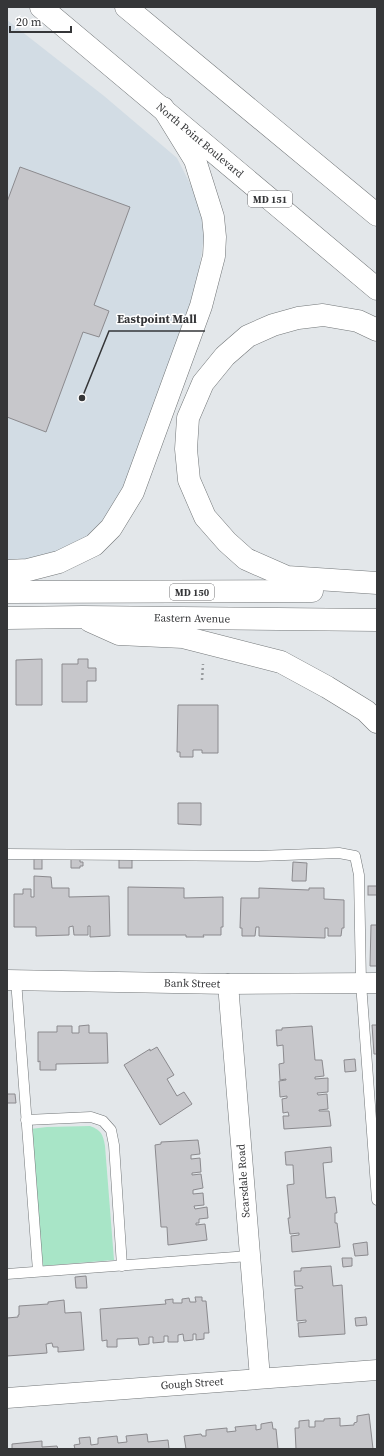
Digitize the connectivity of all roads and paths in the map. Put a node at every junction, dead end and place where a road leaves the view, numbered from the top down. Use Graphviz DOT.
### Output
graph roads {
  1 [pos="41,7"];
  2 [pos="126,7"];
  3 [pos="163,108"];
  4 [pos="375,213"];
  5 [pos="377,289"];
  6 [pos="377,330"];
  7 [pos="7,571"];
  8 [pos="377,583"];
  9 [pos="377,591"];
  10 [pos="7,592"];
  11 [pos="82,617"];
  12 [pos="7,618"];
  13 [pos="377,620"];
  14 [pos="204,660"];
  15 [pos="202,680"];
  16 [pos="377,722"];
  17 [pos="7,854"];
  18 [pos="11,980"];
  19 [pos="369,983"];
  20 [pos="228,984"];
  21 [pos="26,1120"];
  22 [pos="377,1200"];
  23 [pos="249,1256"];
  24 [pos="122,1266"];
  25 [pos="38,1271"];
  26 [pos="7,1274"];
  27 [pos="377,1370"];
  28 [pos="260,1378"];
  29 [pos="7,1398"];
  1 -- 3 [label="main road, North Point Boulevard / MD 151"];
  2 -- 4 [label="main road"];
  3 -- 5 [label="main road, North Point Boulevard / MD 151"];
  3 -- 7 [label="main road"];
  6 -- 8 [label="main road"];
  9 -- 10 [label="main road, MD 150"];
  11 -- 12 [label="main road, Eastern Avenue"];
  11 -- 13 [label="main road, Eastern Avenue"];
  11 -- 16 [label="main road"];
  14 -- 15 [label="path"];
  17 -- 19 [label="lane"];
  18 -- 20 [label="street, Bank Street"];
  18 -- 21 [label="lane"];
  19 -- 20 [label="street, Bank Street"];
  19 -- 22 [label="lane"];
  20 -- 23 [label="street, Scarsdale Road"];
  21 -- 24 [label="lane"];
  21 -- 25 [label="lane"];
  23 -- 24 [label="lane"];
  23 -- 28 [label="street, Scarsdale Road"];
  24 -- 25 [label="lane"];
  25 -- 26 [label="lane"];
  27 -- 28 [label="street, Gough Street"];
  28 -- 29 [label="street, Gough Street"];
}
